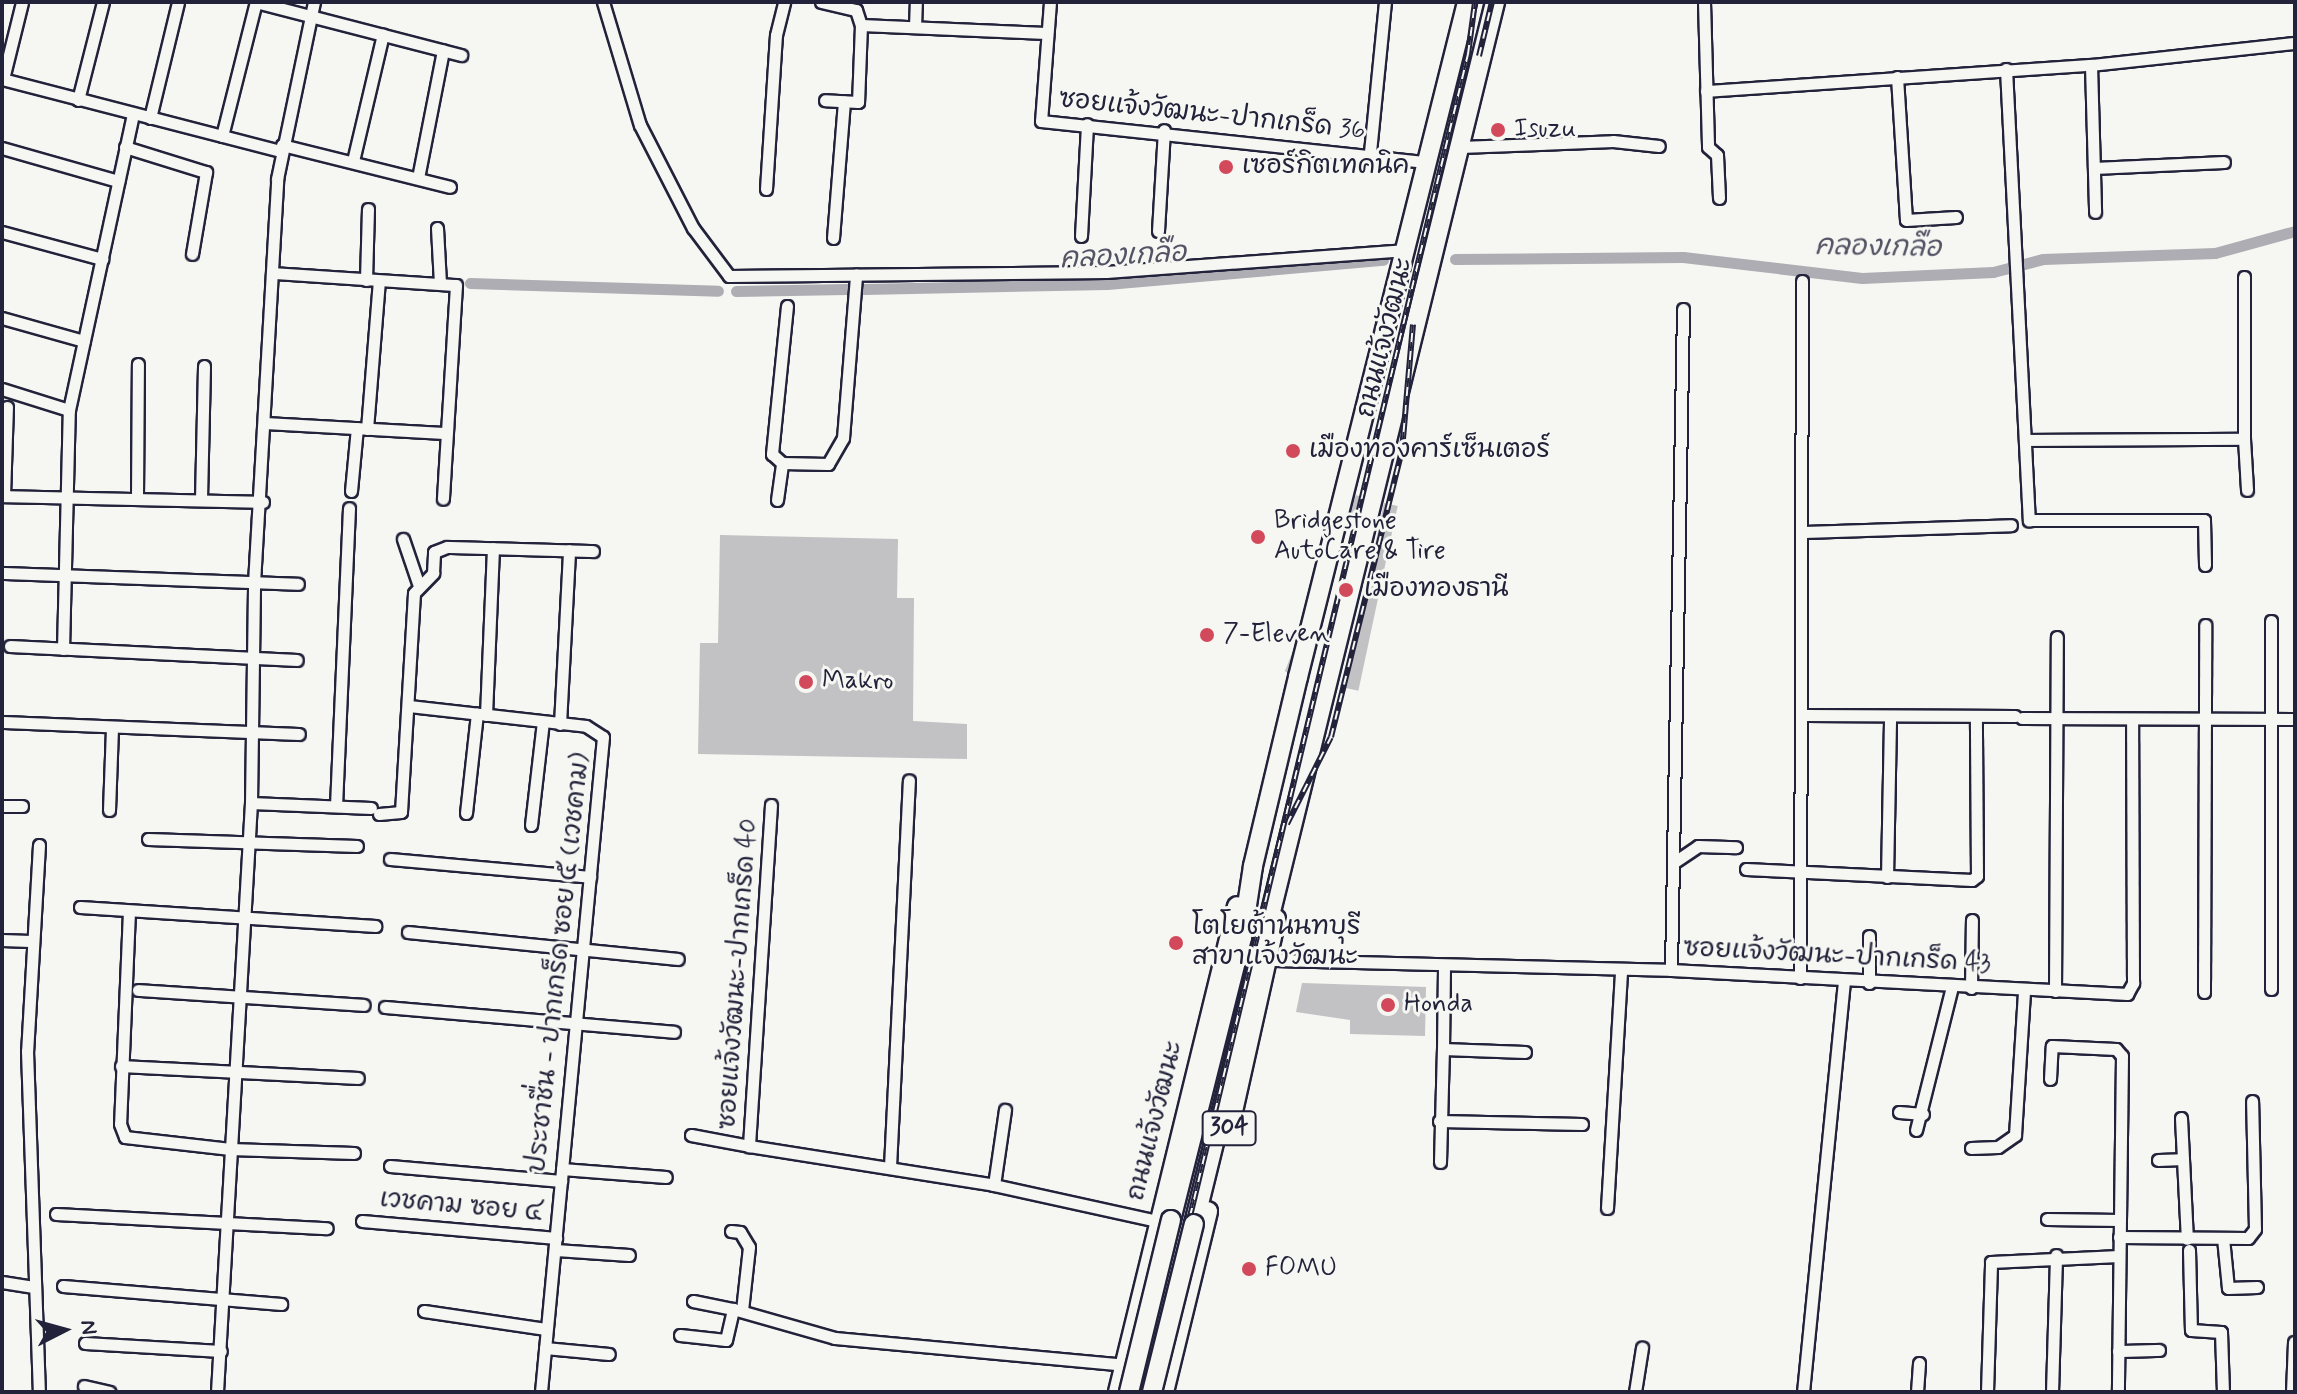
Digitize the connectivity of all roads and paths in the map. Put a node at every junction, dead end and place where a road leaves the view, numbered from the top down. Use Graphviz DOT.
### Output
graph roads {
  1 [pos="22,2"];
  2 [pos="103,2"];
  3 [pos="178,2"];
  4 [pos="256,2"];
  5 [pos="314,2"];
  6 [pos="603,2"];
  7 [pos="784,2"];
  8 [pos="824,2"];
  9 [pos="916,2"];
  10 [pos="1050,2"];
  11 [pos="1385,2"];
  12 [pos="1467,2"];
  13 [pos="1495,2"];
  14 [pos="1704,2"];
  15 [pos="310,15"];
  16 [pos="861,25"];
  17 [pos="915,27"];
  18 [pos="1046,33"];
  19 [pos="383,34"];
  20 [pos="2295,43"];
  21 [pos="443,50"];
  22 [pos="461,55"];
  23 [pos="2091,65"];
  24 [pos="2006,69"];
  25 [pos="1897,77"];
  26 [pos="3,79"];
  27 [pos="1706,91"];
  28 [pos="78,100"];
  29 [pos="825,100"];
  30 [pos="844,101"];
  31 [pos="133,114"];
  32 [pos="150,118"];
  33 [pos="1087,124"];
  34 [pos="1164,130"];
  35 [pos="222,136"];
  36 [pos="1659,146"];
  37 [pos="125,147"];
  38 [pos="1460,147"];
  39 [pos="2,148"];
  40 [pos="281,148"];
  41 [pos="1370,152"];
  42 [pos="353,161"];
  43 [pos="1426,162"];
  44 [pos="2224,162"];
  45 [pos="2094,168"];
  46 [pos="418,178"];
  47 [pos="118,181"];
  48 [pos="450,187"];
  49 [pos="766,189"];
  50 [pos="1719,198"];
  51 [pos="368,209"];
  52 [pos="2095,212"];
  53 [pos="1956,217"];
  54 [pos="437,228"];
  55 [pos="1158,231"];
  56 [pos="2,232"];
  57 [pos="1081,236"];
  58 [pos="833,238"];
  59 [pos="1403,250"];
  60 [pos="192,254"];
  61 [pos="102,259"];
  62 [pos="273,273"];
  63 [pos="856,275"];
  64 [pos="2244,277"];
  65 [pos="372,280"];
  66 [pos="1802,281"];
  67 [pos="440,284"];
  68 [pos="787,306"];
  69 [pos="1683,309"];
  70 [pos="2,318"];
  71 [pos="84,341"];
  72 [pos="138,364"];
  73 [pos="204,366"];
  74 [pos="2,389"];
  75 [pos="7,407"];
  76 [pos="69,410"];
  77 [pos="266,423"];
  78 [pos="362,428"];
  79 [pos="443,433"];
  80 [pos="2244,439"];
  81 [pos="2027,440"];
  82 [pos="782,463"];
  83 [pos="2247,490"];
  84 [pos="351,491"];
  85 [pos="3,496"];
  86 [pos="137,497"];
  87 [pos="67,498"];
  88 [pos="201,499"];
  89 [pos="443,499"];
  90 [pos="777,500"];
  91 [pos="263,502"];
  92 [pos="349,508"];
  93 [pos="2011,525"];
  94 [pos="1804,532"];
  95 [pos="403,539"];
  96 [pos="493,548"];
  97 [pos="569,550"];
  98 [pos="593,551"];
  99 [pos="2205,565"];
  100 [pos="2,573"];
  101 [pos="65,576"];
  102 [pos="254,583"];
  103 [pos="418,583"];
  104 [pos="298,584"];
  105 [pos="2271,621"];
  106 [pos="2205,625"];
  107 [pos="2057,637"];
  108 [pos="10,646"];
  109 [pos="63,649"];
  110 [pos="251,657"];
  111 [pos="297,660"];
  112 [pos="409,706"];
  113 [pos="482,714"];
  114 [pos="1805,715"];
  115 [pos="1890,718"];
  116 [pos="1976,718"];
  117 [pos="2058,719"];
  118 [pos="2295,719"];
  119 [pos="2132,720"];
  120 [pos="2207,720"];
  121 [pos="2273,720"];
  122 [pos="2,722"];
  123 [pos="543,722"];
  124 [pos="560,724"];
  125 [pos="112,728"];
  126 [pos="299,734"];
  127 [pos="248,735"];
  128 [pos="909,780"];
  129 [pos="251,803"];
  130 [pos="771,805"];
  131 [pos="2,806"];
  132 [pos="22,806"];
  133 [pos="336,806"];
  134 [pos="109,810"];
  135 [pos="466,813"];
  136 [pos="531,825"];
  137 [pos="148,839"];
  138 [pos="248,842"];
  139 [pos="39,845"];
  140 [pos="357,846"];
  141 [pos="1736,847"];
  142 [pos="390,859"];
  143 [pos="1676,861"];
  144 [pos="1746,869"];
  145 [pos="1802,871"];
  146 [pos="1282,873"];
  147 [pos="590,877"];
  148 [pos="1887,877"];
  149 [pos="80,907"];
  150 [pos="129,911"];
  151 [pos="243,919"];
  152 [pos="1972,920"];
  153 [pos="375,926"];
  154 [pos="408,932"];
  155 [pos="1869,936"];
  156 [pos="2,940"];
  157 [pos="30,941"];
  158 [pos="581,949"];
  159 [pos="678,959"];
  160 [pos="1270,960"];
  161 [pos="1444,968"];
  162 [pos="1621,970"];
  163 [pos="1671,970"];
  164 [pos="1800,978"];
  165 [pos="1844,981"];
  166 [pos="1869,983"];
  167 [pos="1952,987"];
  168 [pos="1971,988"];
  169 [pos="2271,989"];
  170 [pos="138,990"];
  171 [pos="2024,990"];
  172 [pos="2055,991"];
  173 [pos="2204,992"];
  174 [pos="237,995"];
  175 [pos="364,1005"];
  176 [pos="385,1007"];
  177 [pos="574,1023"];
  178 [pos="674,1032"];
  179 [pos="1443,1049"];
  180 [pos="1525,1052"];
  181 [pos="121,1066"];
  182 [pos="233,1071"];
  183 [pos="358,1078"];
  184 [pos="2050,1079"];
  185 [pos="2252,1101"];
  186 [pos="1005,1110"];
  187 [pos="1899,1112"];
  188 [pos="1923,1114"];
  189 [pos="2181,1118"];
  190 [pos="1439,1121"];
  191 [pos="1582,1124"];
  192 [pos="1916,1130"];
  193 [pos="691,1135"];
  194 [pos="749,1146"];
  195 [pos="1971,1148"];
  196 [pos="230,1149"];
  197 [pos="354,1153"];
  198 [pos="2183,1159"];
  199 [pos="2158,1160"];
  200 [pos="1440,1162"];
  201 [pos="390,1166"];
  202 [pos="890,1167"];
  203 [pos="562,1175"];
  204 [pos="666,1177"];
  205 [pos="994,1185"];
  206 [pos="1607,1208"];
  207 [pos="56,1214"];
  208 [pos="2047,1219"];
  209 [pos="1165,1220"];
  210 [pos="2119,1220"];
  211 [pos="362,1221"];
  212 [pos="227,1224"];
  213 [pos="327,1228"];
  214 [pos="731,1231"];
  215 [pos="2119,1237"];
  216 [pos="2223,1238"];
  217 [pos="556,1244"];
  218 [pos="2188,1245"];
  219 [pos="629,1255"];
  220 [pos="2056,1255"];
  221 [pos="2119,1256"];
  222 [pos="2,1282"];
  223 [pos="63,1286"];
  224 [pos="34,1287"];
  225 [pos="2257,1287"];
  226 [pos="693,1301"];
  227 [pos="224,1302"];
  228 [pos="281,1304"];
  229 [pos="738,1309"];
  230 [pos="424,1311"];
  231 [pos="1133,1326"];
  232 [pos="546,1329"];
  233 [pos="680,1335"];
  234 [pos="1177,1340"];
  235 [pos="2294,1342"];
  236 [pos="85,1343"];
  237 [pos="545,1348"];
  238 [pos="1642,1348"];
  239 [pos="2159,1350"];
  240 [pos="221,1351"];
  241 [pos="2118,1351"];
  242 [pos="609,1354"];
  243 [pos="1919,1363"];
  244 [pos="1123,1369"];
  245 [pos="84,1386"];
  246 [pos="1161,1389"];
  247 [pos="39,1392"];
  248 [pos="109,1392"];
  249 [pos="217,1392"];
  250 [pos="541,1392"];
  251 [pos="1118,1392"];
  252 [pos="1129,1392"];
  253 [pos="1635,1392"];
  254 [pos="1803,1392"];
  255 [pos="1917,1392"];
  256 [pos="1987,1392"];
  257 [pos="2052,1392"];
  258 [pos="2118,1392"];
  259 [pos="2223,1392"];
  260 [pos="2292,1392"];
  1 -- 26 [label="street"];
  2 -- 28 [label="street"];
  3 -- 32 [label="street"];
  4 -- 15 [label="street"];
  4 -- 35 [label="street"];
  5 -- 15 [label="street"];
  6 -- 63 [label="street"];
  7 -- 49 [label="street"];
  8 -- 16 [label="street"];
  9 -- 17 [label="street"];
  10 -- 18 [label="street"];
  11 -- 41 [label="street"];
  12 -- 43 [label="main road, ถนนแจ้งวัฒนะ / 304"];
  13 -- 38 [label="main road, ถนนแจ้งวัฒนะ / 304"];
  14 -- 27 [label="street"];
  15 -- 19 [label="street"];
  15 -- 40 [label="street"];
  16 -- 17 [label="street"];
  16 -- 30 [label="street"];
  17 -- 18 [label="street"];
  18 -- 33 [label="street, ซอยแจ้งวัฒนะ-ปากเกร็ด 36"];
  19 -- 21 [label="street"];
  19 -- 42 [label="street"];
  20 -- 23 [label="street"];
  21 -- 22 [label="street"];
  21 -- 46 [label="street"];
  23 -- 24 [label="street"];
  23 -- 45 [label="street"];
  24 -- 25 [label="street"];
  24 -- 81 [label="street"];
  25 -- 27 [label="street"];
  25 -- 53 [label="street"];
  26 -- 28 [label="street"];
  27 -- 50 [label="street"];
  28 -- 31 [label="street"];
  29 -- 30 [label="street"];
  30 -- 58 [label="street"];
  31 -- 32 [label="street"];
  31 -- 37 [label="street"];
  32 -- 35 [label="street"];
  33 -- 34 [label="street, ซอยแจ้งวัฒนะ-ปากเกร็ด 36"];
  33 -- 57 [label="street"];
  34 -- 41 [label="street, ซอยแจ้งวัฒนะ-ปากเกร็ด 36"];
  34 -- 55 [label="street"];
  35 -- 40 [label="street"];
  36 -- 38 [label="street"];
  37 -- 47 [label="street"];
  37 -- 60 [label="street"];
  38 -- 146 [label="main road, ถนนแจ้งวัฒนะ / 304"];
  39 -- 47 [label="street"];
  40 -- 42 [label="street"];
  40 -- 62 [label="street"];
  41 -- 43 [label="street, ซอยแจ้งวัฒนะ-ปากเกร็ด 36"];
  42 -- 46 [label="street"];
  43 -- 59 [label="main road, ถนนแจ้งวัฒนะ / 304"];
  44 -- 45 [label="street"];
  45 -- 52 [label="street"];
  46 -- 48 [label="street"];
  47 -- 61 [label="street"];
  51 -- 65 [label="street"];
  54 -- 67 [label="street"];
  56 -- 61 [label="street"];
  59 -- 63 [label="street"];
  59 -- 209 [label="main road, ถนนแจ้งวัฒนะ / 304"];
  61 -- 71 [label="street"];
  62 -- 65 [label="street"];
  62 -- 77 [label="street"];
  63 -- 82 [label="street"];
  64 -- 80 [label="street"];
  65 -- 67 [label="street"];
  65 -- 78 [label="street"];
  66 -- 94 [label="street"];
  67 -- 79 [label="street"];
  68 -- 82 [label="street"];
  69 -- 143 [label="street"];
  70 -- 71 [label="street"];
  71 -- 76 [label="street"];
  72 -- 86 [label="street"];
  73 -- 88 [label="street"];
  74 -- 76 [label="street"];
  75 -- 85 [label="street"];
  76 -- 87 [label="street"];
  77 -- 78 [label="street"];
  77 -- 91 [label="street"];
  78 -- 79 [label="street"];
  78 -- 84 [label="street"];
  79 -- 89 [label="street"];
  80 -- 81 [label="street"];
  80 -- 83 [label="street"];
  81 -- 99 [label="street"];
  82 -- 90 [label="street"];
  85 -- 87 [label="street"];
  86 -- 87 [label="street"];
  86 -- 88 [label="street"];
  87 -- 101 [label="street"];
  88 -- 91 [label="street"];
  91 -- 102 [label="street"];
  92 -- 133 [label="street"];
  93 -- 94 [label="street"];
  94 -- 114 [label="street"];
  95 -- 103 [label="street"];
  96 -- 97 [label="street"];
  96 -- 103 [label="street"];
  96 -- 113 [label="street"];
  97 -- 98 [label="street"];
  97 -- 124 [label="street"];
  100 -- 101 [label="street"];
  101 -- 102 [label="street"];
  101 -- 109 [label="street"];
  102 -- 104 [label="street"];
  102 -- 110 [label="street"];
  103 -- 112 [label="street"];
  105 -- 121 [label="street"];
  106 -- 120 [label="street"];
  107 -- 117 [label="street"];
  108 -- 109 [label="street"];
  109 -- 110 [label="street"];
  110 -- 111 [label="street"];
  110 -- 127 [label="street"];
  112 -- 113 [label="street, ประชาชื่น - ปากเกร็ด ซอย ๕ (เวชคาม)"];
  112 -- 133 [label="street"];
  113 -- 123 [label="street, ประชาชื่น - ปากเกร็ด ซอย ๕ (เวชคาม)"];
  113 -- 135 [label="street"];
  114 -- 115 [label="street"];
  114 -- 145 [label="street"];
  115 -- 116 [label="street"];
  115 -- 148 [label="street"];
  116 -- 117 [label="street"];
  116 -- 148 [label="street"];
  117 -- 119 [label="street"];
  117 -- 172 [label="street"];
  118 -- 121 [label="street"];
  119 -- 120 [label="street"];
  119 -- 172 [label="street, ซอยแจ้งวัฒนะ-ปากเกร็ด 43"];
  120 -- 121 [label="street"];
  120 -- 173 [label="street"];
  121 -- 169 [label="street"];
  122 -- 125 [label="street"];
  123 -- 124 [label="street, ประชาชื่น - ปากเกร็ด ซอย ๕ (เวชคาม)"];
  123 -- 136 [label="street"];
  124 -- 147 [label="street, ประชาชื่น - ปากเกร็ด ซอย ๕ (เวชคาม)"];
  125 -- 127 [label="street"];
  125 -- 134 [label="street"];
  126 -- 127 [label="street"];
  127 -- 129 [label="street"];
  128 -- 202 [label="street"];
  129 -- 133 [label="street"];
  129 -- 138 [label="street"];
  130 -- 194 [label="street, ซอยแจ้งวัฒนะ-ปากเกร็ด 40"];
  131 -- 132 [label="street"];
  137 -- 138 [label="street"];
  138 -- 140 [label="street"];
  138 -- 151 [label="street"];
  139 -- 157 [label="street"];
  141 -- 143 [label="street"];
  142 -- 147 [label="street"];
  143 -- 163 [label="street"];
  144 -- 145 [label="street"];
  145 -- 148 [label="street"];
  145 -- 164 [label="street"];
  146 -- 160 [label="main road, ถนนแจ้งวัฒนะ / 304"];
  146 -- 246 [label="main road, ถนนแจ้งวัฒนะ / 304, bridge"];
  147 -- 158 [label="street, ประชาชื่น - ปากเกร็ด ซอย ๕ (เวชคาม)"];
  149 -- 150 [label="street"];
  150 -- 151 [label="street"];
  150 -- 181 [label="street"];
  151 -- 153 [label="street"];
  151 -- 174 [label="street"];
  152 -- 168 [label="street"];
  154 -- 158 [label="street"];
  155 -- 166 [label="street"];
  156 -- 157 [label="street"];
  157 -- 224 [label="street"];
  158 -- 159 [label="street"];
  158 -- 177 [label="street, ประชาชื่น - ปากเกร็ด ซอย ๕ (เวชคาม)"];
  160 -- 161 [label="street, ซอยแจ้งวัฒนะ-ปากเกร็ด 43"];
  160 -- 234 [label="main road, ถนนแจ้งวัฒนะ / 304"];
  161 -- 162 [label="street, ซอยแจ้งวัฒนะ-ปากเกร็ด 43"];
  161 -- 179 [label="street"];
  162 -- 163 [label="street, ซอยแจ้งวัฒนะ-ปากเกร็ด 43"];
  162 -- 206 [label="street"];
  163 -- 164 [label="street, ซอยแจ้งวัฒนะ-ปากเกร็ด 43"];
  164 -- 165 [label="street, ซอยแจ้งวัฒนะ-ปากเกร็ด 43"];
  165 -- 166 [label="street, ซอยแจ้งวัฒนะ-ปากเกร็ด 43"];
  165 -- 254 [label="street"];
  166 -- 167 [label="street, ซอยแจ้งวัฒนะ-ปากเกร็ด 43"];
  167 -- 168 [label="street, ซอยแจ้งวัฒนะ-ปากเกร็ด 43"];
  167 -- 188 [label="street"];
  168 -- 171 [label="street, ซอยแจ้งวัฒนะ-ปากเกร็ด 43"];
  170 -- 174 [label="street"];
  171 -- 172 [label="street, ซอยแจ้งวัฒนะ-ปากเกร็ด 43"];
  171 -- 195 [label="street"];
  174 -- 175 [label="street"];
  174 -- 182 [label="street"];
  176 -- 177 [label="street"];
  177 -- 178 [label="street"];
  177 -- 203 [label="street, ประชาชื่น - ปากเกร็ด ซอย ๕ (เวชคาม)"];
  179 -- 180 [label="street"];
  179 -- 190 [label="street"];
  181 -- 182 [label="street"];
  181 -- 196 [label="street"];
  182 -- 183 [label="street"];
  182 -- 196 [label="street"];
  184 -- 210 [label="street"];
  185 -- 216 [label="street"];
  186 -- 205 [label="street"];
  187 -- 188 [label="street"];
  188 -- 192 [label="street"];
  189 -- 198 [label="street"];
  190 -- 191 [label="street"];
  190 -- 200 [label="street"];
  193 -- 194 [label="street"];
  194 -- 202 [label="street, ซอยแจ้งวัฒนะ-ปากเกร็ด 40"];
  196 -- 197 [label="street"];
  196 -- 212 [label="street"];
  198 -- 199 [label="street"];
  198 -- 218 [label="street"];
  201 -- 203 [label="street"];
  202 -- 205 [label="street, ซอยแจ้งวัฒนะ-ปากเกร็ด 40"];
  203 -- 204 [label="street"];
  203 -- 217 [label="street, ประชาชื่น - ปากเกร็ด ซอย ๕ (เวชคาม)"];
  205 -- 209 [label="street, ซอยแจ้งวัฒนะ-ปากเกร็ด 40"];
  207 -- 212 [label="street"];
  208 -- 210 [label="street"];
  209 -- 231 [label="main road, ถนนแจ้งวัฒนะ / 304"];
  209 -- 252 [label="main road, ถนนแจ้งวัฒนะ / 304, bridge"];
  210 -- 215 [label="street"];
  211 -- 217 [label="street, เวชคาม ซอย ๔"];
  212 -- 213 [label="street"];
  212 -- 227 [label="street"];
  214 -- 229 [label="street"];
  215 -- 218 [label="street"];
  215 -- 221 [label="street"];
  216 -- 218 [label="street"];
  216 -- 225 [label="street"];
  217 -- 219 [label="street, เวชคาม ซอย ๔"];
  217 -- 232 [label="street, ประชาชื่น - ปากเกร็ด ซอย ๕ (เวชคาม)"];
  218 -- 259 [label="street"];
  220 -- 221 [label="street"];
  220 -- 256 [label="street"];
  220 -- 257 [label="street"];
  221 -- 241 [label="street"];
  222 -- 224 [label="street"];
  223 -- 227 [label="street"];
  224 -- 247 [label="street"];
  226 -- 229 [label="street"];
  227 -- 228 [label="street"];
  227 -- 240 [label="street"];
  229 -- 233 [label="street"];
  229 -- 244 [label="street"];
  230 -- 232 [label="street"];
  231 -- 234 [label="main road"];
  231 -- 244 [label="main road, ถนนแจ้งวัฒนะ / 304"];
  232 -- 237 [label="street, ประชาชื่น - ปากเกร็ด ซอย ๕ (เวชคาม)"];
  234 -- 246 [label="main road, ถนนแจ้งวัฒนะ / 304"];
  235 -- 260 [label="street"];
  236 -- 240 [label="street"];
  237 -- 242 [label="street"];
  237 -- 250 [label="street, ประชาชื่น - ปากเกร็ด ซอย ๕ (เวชคาม)"];
  238 -- 253 [label="street"];
  239 -- 241 [label="street"];
  240 -- 249 [label="street"];
  241 -- 258 [label="street"];
  243 -- 255 [label="street"];
  244 -- 246 [label="main road"];
  244 -- 251 [label="main road, ถนนแจ้งวัฒนะ / 304"];
  245 -- 248 [label="street"];
}
